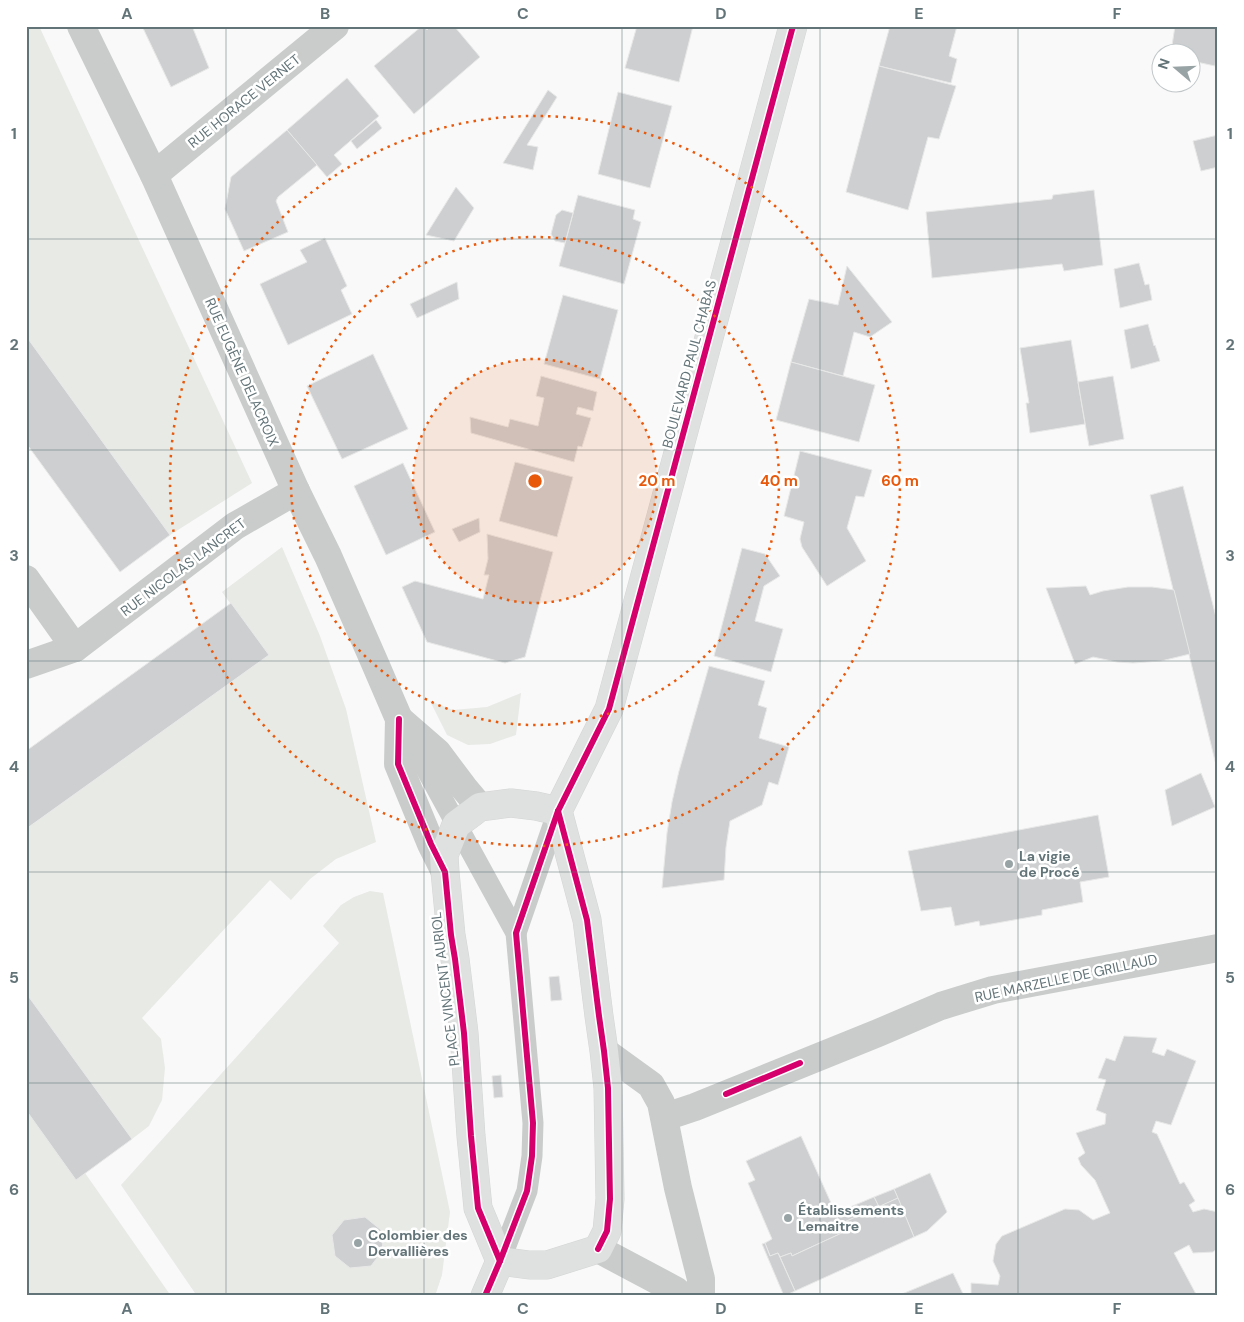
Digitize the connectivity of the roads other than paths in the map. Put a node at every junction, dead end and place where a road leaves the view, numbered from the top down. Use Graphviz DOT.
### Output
graph roads {
  1 [pos="81,26"];
  2 [pos="335,26"];
  3 [pos="793,26"];
  4 [pos="154,175"];
  5 [pos="296,491"];
  6 [pos="26,579"];
  7 [pos="75,648"];
  8 [pos="26,665"];
  9 [pos="399,719"];
  10 [pos="480,807"];
  11 [pos="558,811"];
  12 [pos="456,824"];
  13 [pos="445,872"];
  14 [pos="516,934"];
  15 [pos="1218,948"];
  16 [pos="604,1051"];
  17 [pos="665,1117"];
  18 [pos="598,1249"];
  19 [pos="500,1261"];
  20 [pos="485,1296"];
  21 [pos="682,1296"];
  22 [pos="701,1296"];
  1 -- 4 [label="street, RUE EUGÈNE DELACROIX"];
  2 -- 4 [label="street, RUE HORACE VERNET"];
  3 -- 11 [label="main road, BOULEVARD PAUL CHABAS"];
  4 -- 5 [label="street, RUE EUGÈNE DELACROIX"];
  5 -- 7 [label="street, RUE NICOLAS LANCRET"];
  5 -- 9 [label="street, RUE EUGÈNE DELACROIX"];
  6 -- 7 [label="street"];
  7 -- 8 [label="street, RUE NICOLAS LANCRET"];
  9 -- 10 [label="street"];
  9 -- 12 [label="lane"];
  9 -- 13 [label="street, PLACE VINCENT AURIOL"];
  10 -- 11 [label="main road"];
  10 -- 12 [label="main road"];
  11 -- 14 [label="lane"];
  11 -- 16 [label="main road"];
  12 -- 13 [label="main road, PLACE VINCENT AURIOL"];
  12 -- 14 [label="lane"];
  13 -- 19 [label="main road, PLACE VINCENT AURIOL"];
  14 -- 19 [label="lane"];
  15 -- 17 [label="street, RUE MARZELLE DE GRILLAUD"];
  16 -- 17 [label="street"];
  16 -- 18 [label="main road"];
  17 -- 22 [label="street"];
  18 -- 19 [label="main road"];
  18 -- 21 [label="street"];
  19 -- 20 [label="main road"];
}
